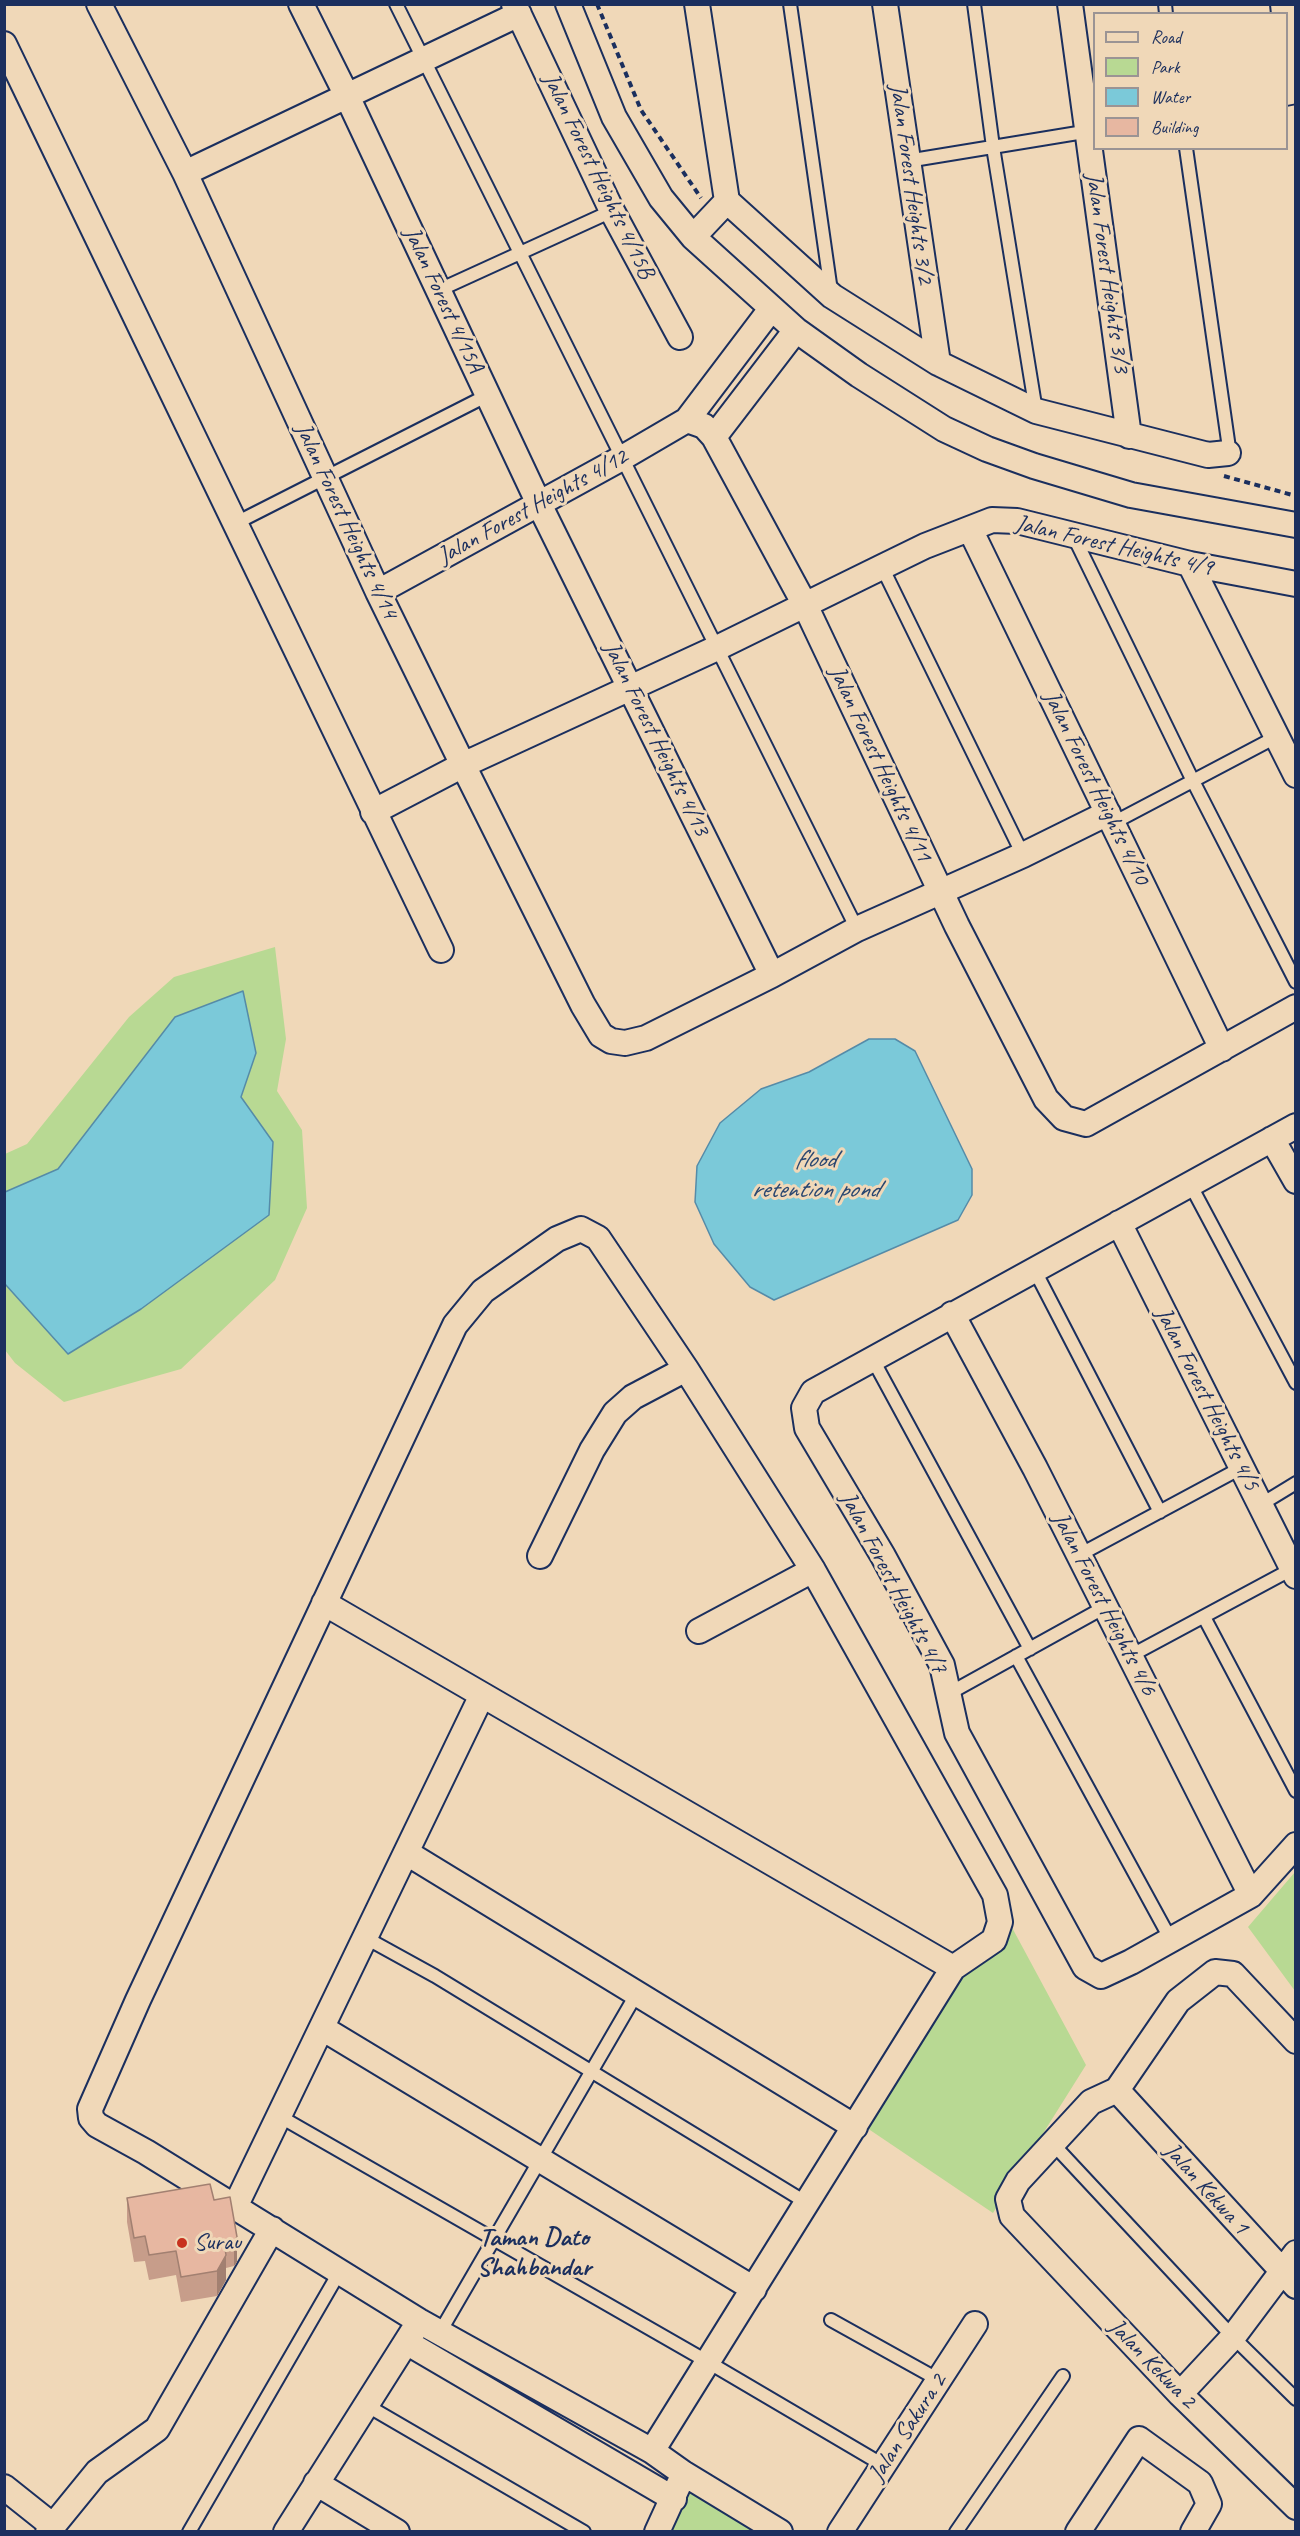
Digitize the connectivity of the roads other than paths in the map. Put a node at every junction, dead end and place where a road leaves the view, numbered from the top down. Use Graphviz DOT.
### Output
graph roads {
  1 [pos="99,4"];
  2 [pos="301,4"];
  3 [pos="396,4"];
  4 [pos="568,4"];
  5 [pos="697,4"];
  6 [pos="790,4"];
  7 [pos="885,4"];
  8 [pos="974,4"];
  9 [pos="1070,4"];
  10 [pos="516,9"];
  11 [pos="1288,35"];
  12 [pos="4,44"];
  13 [pos="423,59"];
  14 [pos="1296,85"];
  15 [pos="347,96"];
  16 [pos="1091,131"];
  17 [pos="993,147"];
  18 [pos="1093,147"];
  19 [pos="1093,150"];
  20 [pos="1186,150"];
  21 [pos="907,161"];
  22 [pos="185,173"];
  23 [pos="727,201"];
  24 [pos="612,211"];
  25 [pos="693,237"];
  26 [pos="520,253"];
  27 [pos="439,290"];
  28 [pos="832,296"];
  29 [pos="771,309"];
  30 [pos="796,330"];
  31 [pos="680,337"];
  32 [pos="938,363"];
  33 [pos="488,395"];
  34 [pos="1036,411"];
  35 [pos="687,420"];
  36 [pos="1129,435"];
  37 [pos="714,437"];
  38 [pos="1228,453"];
  39 [pos="622,458"];
  40 [pos="325,476"];
  41 [pos="539,504"];
  42 [pos="234,524"];
  43 [pos="1296,525"];
  44 [pos="970,529"];
  45 [pos="1073,534"];
  46 [pos="1190,564"];
  47 [pos="882,567"];
  48 [pos="1296,584"];
  49 [pos="378,592"];
  50 [pos="805,605"];
  51 [pos="717,648"];
  52 [pos="631,688"];
  53 [pos="1276,737"];
  54 [pos="462,765"];
  55 [pos="1296,775"];
  56 [pos="1193,781"];
  57 [pos="373,812"];
  58 [pos="1110,818"];
  59 [pos="1023,855"];
  60 [pos="941,892"];
  61 [pos="857,929"];
  62 [pos="441,950"];
  63 [pos="772,975"];
  64 [pos="1296,982"];
  65 [pos="1296,1007"];
  66 [pos="1222,1049"];
  67 [pos="1296,1126"];
  68 [pos="1272,1139"];
  69 [pos="1296,1181"];
  70 [pos="1190,1184"];
  71 [pos="1119,1223"];
  72 [pos="1034,1269"];
  73 [pos="952,1314"];
  74 [pos="872,1358"];
  75 [pos="686,1369"];
  76 [pos="1296,1383"];
  77 [pos="1241,1468"];
  78 [pos="1296,1483"];
  79 [pos="1260,1505"];
  80 [pos="1160,1512"];
  81 [pos="1079,1555"];
  82 [pos="540,1556"];
  83 [pos="813,1570"];
  84 [pos="1294,1573"];
  85 [pos="324,1603"];
  86 [pos="1105,1607"];
  87 [pos="1204,1617"];
  88 [pos="699,1630"];
  89 [pos="1030,1649"];
  90 [pos="1016,1656"];
  91 [pos="1130,1656"];
  92 [pos="948,1694"];
  93 [pos="482,1695"];
  94 [pos="1296,1791"];
  95 [pos="1296,1845"];
  96 [pos="407,1853"];
  97 [pos="1251,1895"];
  98 [pos="366,1938"];
  99 [pos="1171,1940"];
  100 [pos="953,1968"];
  101 [pos="637,1993"];
  102 [pos="322,2028"];
  103 [pos="1296,2041"];
  104 [pos="591,2072"];
  105 [pos="1117,2090"];
  106 [pos="279,2116"];
  107 [pos="855,2127"];
  108 [pos="1053,2144"];
  109 [pos="540,2159"];
  110 [pos="807,2203"];
  111 [pos="235,2207"];
  112 [pos="272,2229"];
  113 [pos="494,2239"];
  114 [pos="1296,2253"];
  115 [pos="340,2271"];
  116 [pos="1288,2279"];
  117 [pos="754,2289"];
  118 [pos="831,2320"];
  119 [pos="975,2324"];
  120 [pos="430,2326"];
  121 [pos="1233,2337"];
  122 [pos="406,2342"];
  123 [pos="708,2362"];
  124 [pos="1064,2376"];
  125 [pos="939,2380"];
  126 [pos="1179,2394"];
  127 [pos="1296,2399"];
  128 [pos="366,2405"];
  129 [pos="652,2451"];
  130 [pos="883,2465"];
  131 [pos="683,2473"];
  132 [pos="316,2483"];
  133 [pos="4,2487"];
  134 [pos="674,2499"];
  135 [pos="1296,2507"];
  136 [pos="50,2529"];
  137 [pos="189,2532"];
  138 [pos="286,2532"];
  139 [pos="397,2532"];
  140 [pos="584,2532"];
  141 [pos="657,2532"];
  142 [pos="780,2532"];
  143 [pos="840,2532"];
  144 [pos="956,2532"];
  145 [pos="1078,2532"];
  146 [pos="1193,2532"];
  1 -- 22 [label="street, Jalan Forest Heights 4/14"];
  2 -- 15 [label="street, Jalan Forest 4/15A"];
  3 -- 13 [label="lane"];
  4 -- 25 [label="street"];
  5 -- 23 [label="street"];
  6 -- 28 [label="lane"];
  7 -- 21 [label="street, Jalan Forest Heights 3/2"];
  8 -- 17 [label="lane"];
  9 -- 16 [label="street, Jalan Forest Heights 3/3"];
  10 -- 13 [label="street"];
  10 -- 24 [label="street, Jalan Forest Heights 4/15B"];
  11 -- 14 [label="street"];
  12 -- 42 [label="street"];
  13 -- 15 [label="street"];
  13 -- 26 [label="lane"];
  15 -- 22 [label="street"];
  15 -- 27 [label="street, Jalan Forest 4/15A"];
  16 -- 17 [label="lane"];
  16 -- 18 [label="street, Jalan Forest Heights 3/3"];
  17 -- 21 [label="lane"];
  17 -- 34 [label="lane"];
  19 -- 36 [label="street, Jalan Forest Heights 3/3"];
  20 -- 38 [label="lane"];
  21 -- 32 [label="street, Jalan Forest Heights 3/2"];
  22 -- 40 [label="street, Jalan Forest Heights 4/14"];
  23 -- 25 [label="street"];
  23 -- 28 [label="street"];
  24 -- 26 [label="lane"];
  24 -- 31 [label="street, Jalan Forest Heights 4/15B"];
  25 -- 29 [label="street"];
  26 -- 27 [label="lane"];
  26 -- 39 [label="lane"];
  27 -- 33 [label="street, Jalan Forest 4/15A"];
  28 -- 32 [label="street"];
  29 -- 30 [label="street"];
  29 -- 35 [label="street"];
  30 -- 37 [label="street"];
  30 -- 43 [label="street"];
  32 -- 34 [label="street"];
  33 -- 40 [label="lane"];
  33 -- 41 [label="street, Jalan Forest 4/15A"];
  34 -- 36 [label="street"];
  35 -- 37 [label="street, Jalan Forest Heights 4/11"];
  35 -- 39 [label="street, Jalan Forest Heights 4/12"];
  36 -- 38 [label="street"];
  37 -- 50 [label="street, Jalan Forest Heights 4/11"];
  39 -- 41 [label="street, Jalan Forest Heights 4/12"];
  39 -- 51 [label="lane"];
  40 -- 42 [label="lane"];
  40 -- 49 [label="street, Jalan Forest Heights 4/14"];
  41 -- 49 [label="street, Jalan Forest Heights 4/12"];
  41 -- 52 [label="street, Jalan Forest Heights 4/13"];
  42 -- 57 [label="street"];
  44 -- 45 [label="street, Jalan Forest Heights 4/9"];
  44 -- 47 [label="street, Jalan Forest Heights 4/9"];
  44 -- 58 [label="street, Jalan Forest Heights 4/10"];
  45 -- 46 [label="street, Jalan Forest Heights 4/9"];
  45 -- 56 [label="lane"];
  46 -- 48 [label="street, Jalan Forest Heights 4/9"];
  46 -- 53 [label="street"];
  47 -- 50 [label="street, Jalan Forest Heights 4/9"];
  47 -- 59 [label="lane"];
  49 -- 54 [label="street, Jalan Forest Heights 4/14"];
  50 -- 51 [label="street, Jalan Forest Heights 4/9"];
  50 -- 60 [label="street, Jalan Forest Heights 4/11"];
  51 -- 52 [label="street, Jalan Forest Heights 4/9"];
  51 -- 61 [label="lane"];
  52 -- 54 [label="street, Jalan Forest Heights 4/9"];
  52 -- 63 [label="street, Jalan Forest Heights 4/13"];
  53 -- 55 [label="street"];
  53 -- 56 [label="lane"];
  54 -- 57 [label="street, Jalan Forest Heights 4/9"];
  54 -- 63 [label="street, Jalan Forest Heights 4/14"];
  56 -- 58 [label="lane"];
  56 -- 64 [label="lane"];
  57 -- 62 [label="street"];
  58 -- 59 [label="street"];
  58 -- 66 [label="street, Jalan Forest Heights 4/10"];
  59 -- 60 [label="street"];
  60 -- 61 [label="street"];
  60 -- 66 [label="street, Jalan Forest Heights 4/11"];
  61 -- 63 [label="street"];
  65 -- 66 [label="street"];
  67 -- 68 [label="street"];
  68 -- 69 [label="street"];
  68 -- 70 [label="street"];
  70 -- 71 [label="street"];
  70 -- 76 [label="lane"];
  71 -- 72 [label="street"];
  71 -- 77 [label="street, Jalan Forest Heights 4/5"];
  72 -- 73 [label="street"];
  72 -- 80 [label="lane"];
  73 -- 74 [label="street"];
  73 -- 81 [label="street, Jalan Forest Heights 4/6"];
  74 -- 89 [label="lane"];
  74 -- 92 [label="street, Jalan Forest Heights 4/7"];
  75 -- 82 [label="street"];
  75 -- 83 [label="street"];
  75 -- 85 [label="street"];
  77 -- 79 [label="street, Jalan Forest Heights 4/5"];
  77 -- 80 [label="lane"];
  78 -- 79 [label="lane"];
  79 -- 84 [label="street, Jalan Forest Heights 4/5"];
  80 -- 81 [label="lane"];
  81 -- 86 [label="street, Jalan Forest Heights 4/6"];
  83 -- 88 [label="street"];
  83 -- 100 [label="street"];
  84 -- 87 [label="lane"];
  85 -- 93 [label="street"];
  85 -- 111 [label="street"];
  86 -- 89 [label="lane"];
  86 -- 91 [label="street, Jalan Forest Heights 4/6"];
  87 -- 91 [label="lane"];
  87 -- 94 [label="lane"];
  89 -- 90 [label="lane"];
  90 -- 92 [label="lane"];
  90 -- 99 [label="lane"];
  91 -- 97 [label="street, Jalan Forest Heights 4/6"];
  92 -- 99 [label="street, Jalan Forest Heights 4/7"];
  93 -- 96 [label="street"];
  93 -- 100 [label="street"];
  95 -- 97 [label="street"];
  96 -- 98 [label="street"];
  96 -- 101 [label="street"];
  97 -- 99 [label="street"];
  98 -- 102 [label="street"];
  98 -- 104 [label="lane"];
  100 -- 107 [label="street"];
  101 -- 104 [label="lane"];
  101 -- 107 [label="street"];
  102 -- 106 [label="street"];
  102 -- 109 [label="street"];
  103 -- 105 [label="street"];
  104 -- 109 [label="lane"];
  104 -- 110 [label="lane"];
  105 -- 108 [label="street"];
  105 -- 116 [label="street, Jalan Kekwa 1"];
  106 -- 111 [label="street"];
  106 -- 113 [label="lane"];
  107 -- 110 [label="street"];
  108 -- 121 [label="lane"];
  108 -- 126 [label="street, Jalan Kekwa 2"];
  109 -- 113 [label="lane"];
  109 -- 117 [label="street"];
  110 -- 117 [label="street"];
  111 -- 112 [label="street"];
  112 -- 115 [label="street"];
  112 -- 136 [label="street"];
  113 -- 120 [label="lane"];
  113 -- 123 [label="lane"];
  114 -- 116 [label="street"];
  115 -- 120 [label="street"];
  115 -- 137 [label="lane"];
  116 -- 121 [label="street"];
  117 -- 123 [label="street"];
  118 -- 125 [label="lane"];
  119 -- 125 [label="street, Jalan Sakura 2"];
  120 -- 122 [label="street"];
  120 -- 129 [label="street"];
  121 -- 126 [label="street"];
  121 -- 127 [label="lane"];
  122 -- 128 [label="street"];
  122 -- 134 [label="street"];
  123 -- 129 [label="street"];
  123 -- 130 [label="lane"];
  124 -- 144 [label="lane"];
  125 -- 130 [label="street, Jalan Sakura 2"];
  126 -- 135 [label="street, Jalan Kekwa 2"];
  128 -- 132 [label="street"];
  128 -- 140 [label="lane"];
  129 -- 131 [label="street"];
  130 -- 143 [label="street, Jalan Sakura 2"];
  131 -- 134 [label="street"];
  131 -- 142 [label="street"];
  132 -- 138 [label="street"];
  132 -- 139 [label="street"];
  133 -- 136 [label="street"];
  134 -- 141 [label="street"];
  145 -- 146 [label="street"];
}
